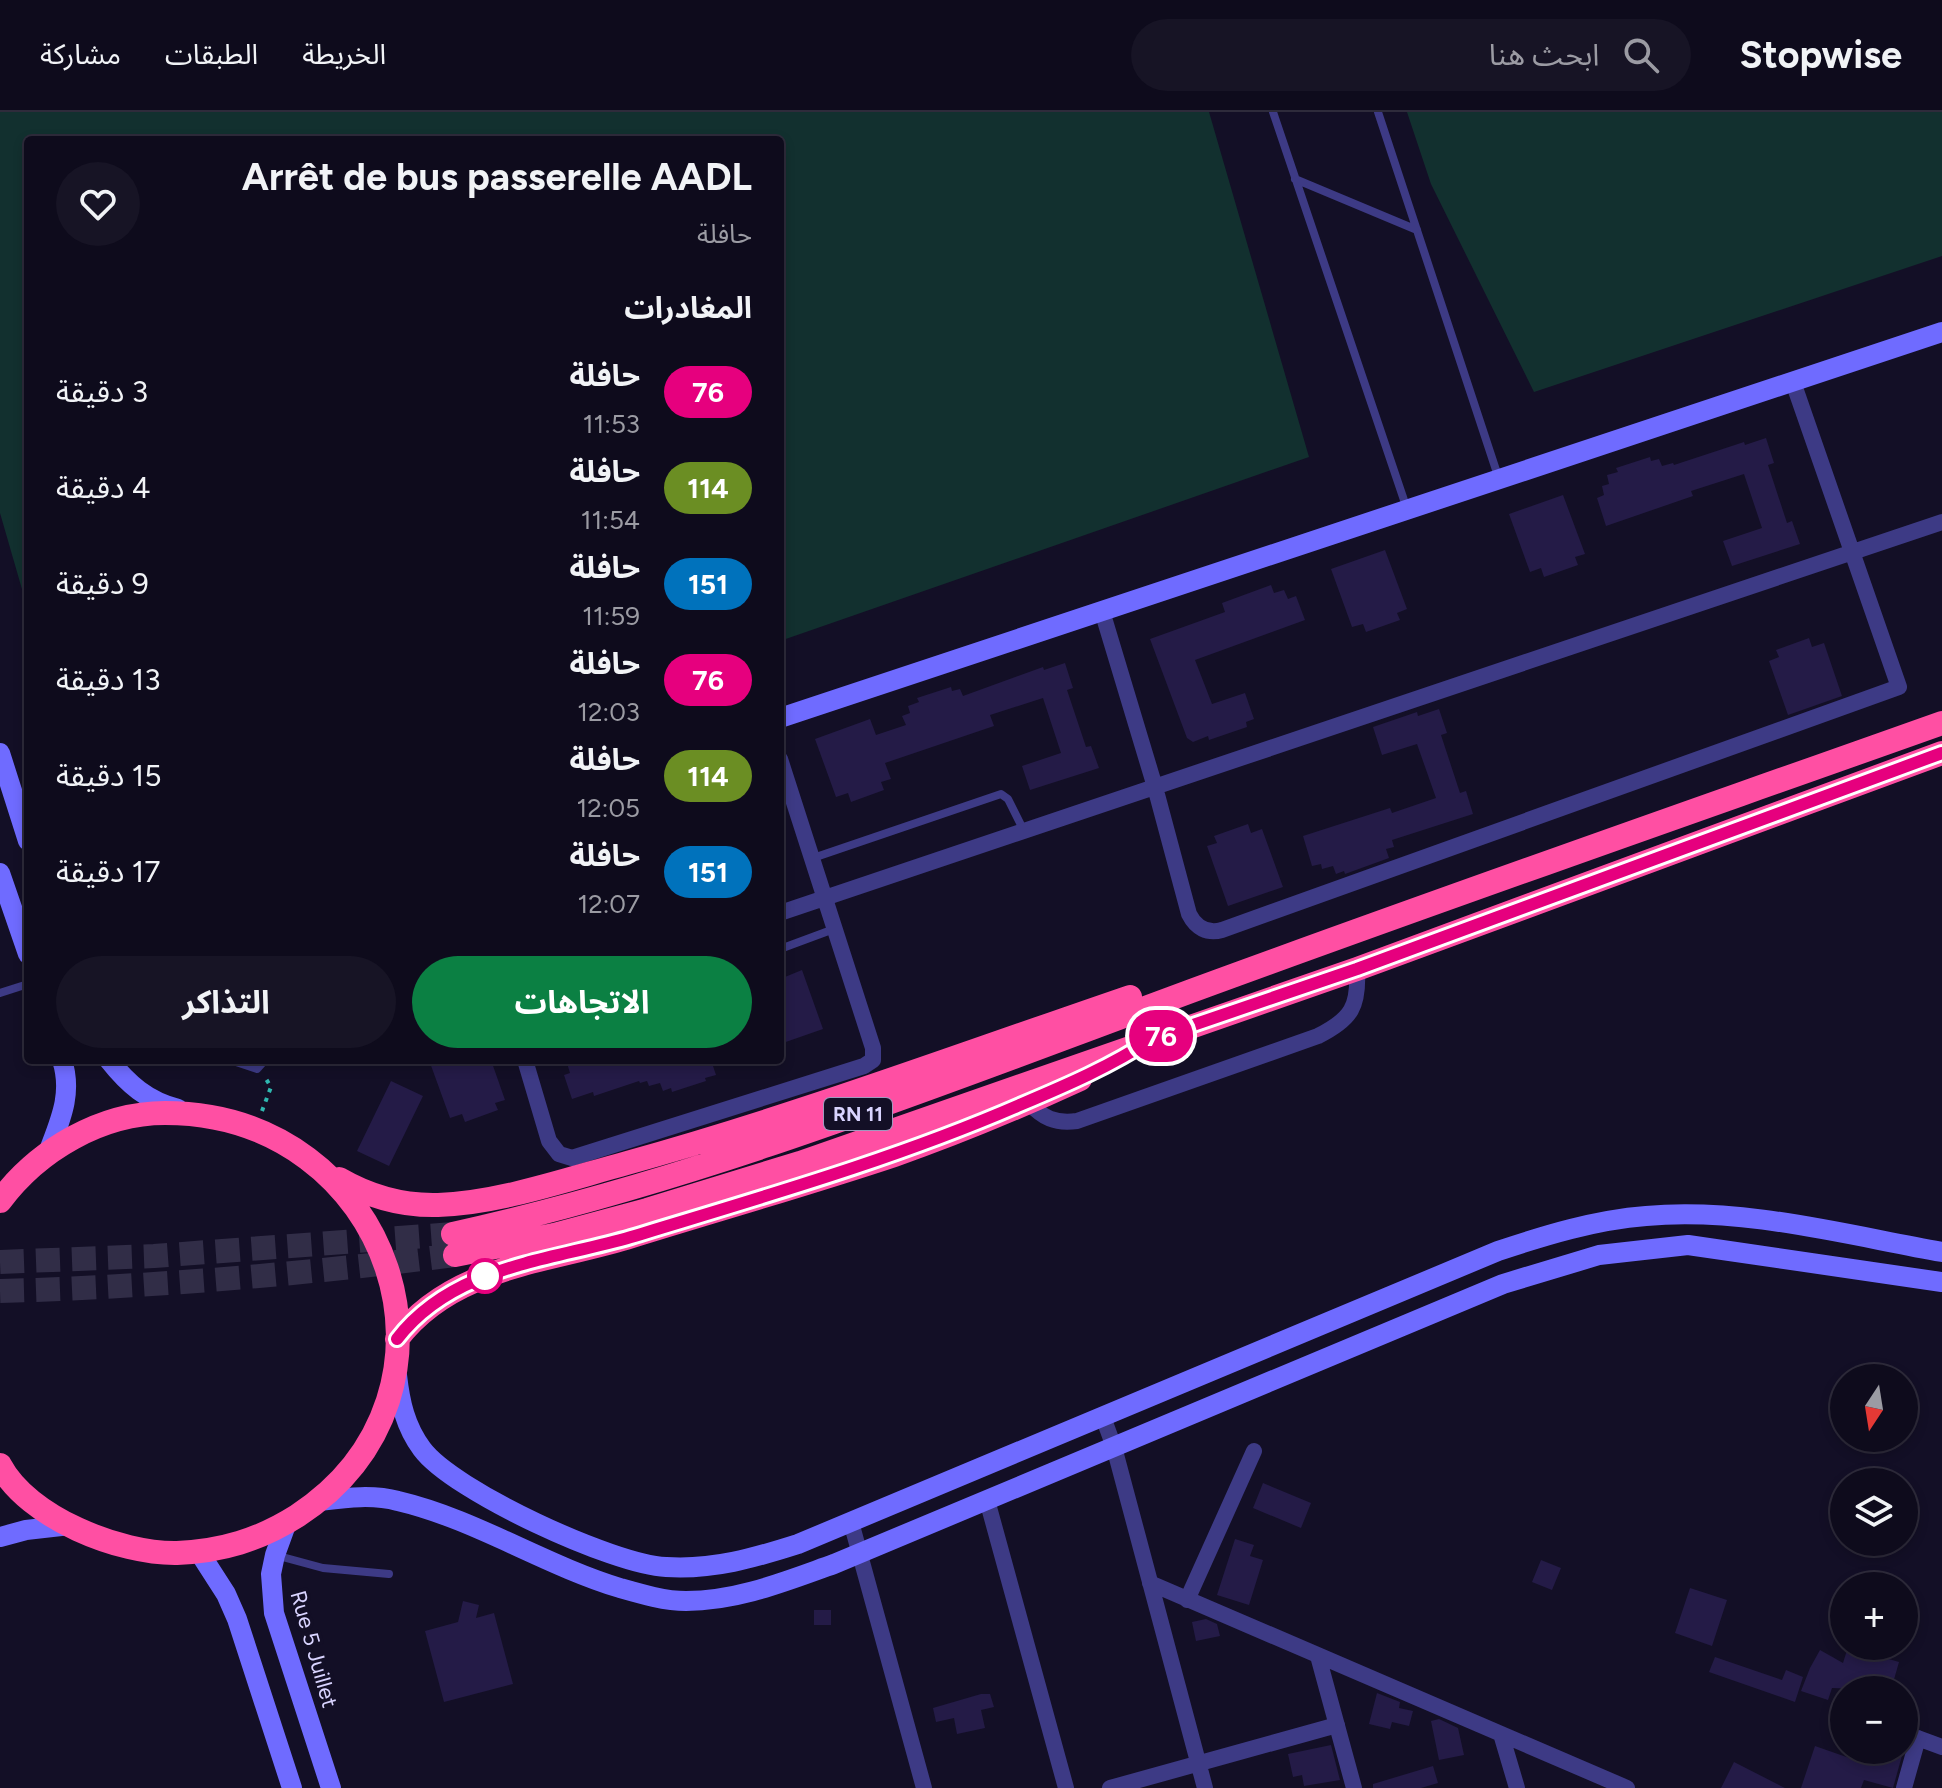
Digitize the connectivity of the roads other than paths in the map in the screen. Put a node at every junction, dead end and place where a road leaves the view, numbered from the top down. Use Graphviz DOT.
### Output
graph roads {
  1 [pos="1273,112"];
  2 [pos="1378,112"];
  3 [pos="1295,179"];
  4 [pos="1417,230"];
  5 [pos="1942,332"];
  6 [pos="1793,382"];
  7 [pos="1499,479"];
  8 [pos="1407,510"];
  9 [pos="1942,522"];
  10 [pos="1851,552"];
  11 [pos="1102,611"];
  12 [pos="784,717"];
  13 [pos="1942,723"];
  14 [pos="0,753"];
  15 [pos="1942,753"];
  16 [pos="784,771"];
  17 [pos="1155,787"];
  18 [pos="24,828"];
  19 [pos="1024,831"];
  20 [pos="813,858"];
  21 [pos="0,873"];
  22 [pos="826,898"];
  23 [pos="784,912"];
  24 [pos="835,929"];
  25 [pos="24,942"];
  26 [pos="784,948"];
  27 [pos="1256,967"];
  28 [pos="1357,969"];
  29 [pos="24,985"];
  30 [pos="0,993"];
  31 [pos="1152,1039"];
  32 [pos="63,1064"];
  33 [pos="113,1064"];
  34 [pos="242,1064"];
  35 [pos="264,1064"];
  36 [pos="526,1064"];
  37 [pos="1028,1102"];
  38 [pos="193,1113"];
  39 [pos="48,1153"];
  40 [pos="323,1169"];
  41 [pos="0,1201"];
  42 [pos="1942,1252"];
  43 [pos="1942,1282"];
  44 [pos="396,1349"];
  45 [pos="1103,1417"];
  46 [pos="1114,1447"];
  47 [pos="1254,1451"];
  48 [pos="1,1471"];
  49 [pos="987,1500"];
  50 [pos="319,1501"];
  51 [pos="287,1522"];
  52 [pos="851,1522"];
  53 [pos="70,1525"];
  54 [pos="0,1537"];
  55 [pos="199,1552"];
  56 [pos="862,1552"];
  57 [pos="275,1555"];
  58 [pos="389,1574"];
  59 [pos="1150,1583"];
  60 [pos="1187,1600"];
  61 [pos="1318,1656"];
  62 [pos="1337,1725"];
  63 [pos="1501,1734"];
  64 [pos="1918,1738"];
  65 [pos="1942,1747"];
  66 [pos="1199,1764"];
  67 [pos="1907,1764"];
  68 [pos="292,1788"];
  69 [pos="331,1788"];
  70 [pos="924,1788"];
  71 [pos="1066,1788"];
  72 [pos="1110,1788"];
  73 [pos="1205,1788"];
  74 [pos="1354,1788"];
  75 [pos="1517,1788"];
  76 [pos="1627,1788"];
  77 [pos="1904,1788"];
  1 -- 3 [label="lane"];
  2 -- 4 [label="lane"];
  3 -- 4 [label="lane"];
  3 -- 8 [label="lane"];
  4 -- 7 [label="lane"];
  5 -- 6 [label="street"];
  6 -- 7 [label="street"];
  6 -- 10 [label="street"];
  7 -- 8 [label="street"];
  8 -- 11 [label="street"];
  9 -- 10 [label="street"];
  10 -- 17 [label="street"];
  10 -- 17 [label="street"];
  11 -- 12 [label="street"];
  11 -- 17 [label="street"];
  13 -- 27 [label="highway, RN 11"];
  14 -- 18 [label="street"];
  15 -- 28 [label="highway, RN 11"];
  16 -- 20 [label="street"];
  17 -- 19 [label="street"];
  19 -- 20 [label="lane"];
  19 -- 22 [label="street"];
  20 -- 22 [label="street"];
  21 -- 25 [label="street"];
  22 -- 23 [label="street"];
  22 -- 24 [label="street"];
  24 -- 26 [label="lane"];
  24 -- 36 [label="street"];
  27 -- 31 [label="highway, RN 11"];
  27 -- 40 [label="highway"];
  28 -- 31 [label="highway, RN 11"];
  28 -- 37 [label="street"];
  29 -- 30 [label="lane"];
  31 -- 37 [label="highway"];
  32 -- 39 [label="street"];
  33 -- 38 [label="street"];
  34 -- 35 [label="lane"];
  37 -- 44 [label="highway"];
  38 -- 39 [label="highway"];
  38 -- 40 [label="highway"];
  39 -- 41 [label="highway"];
  40 -- 44 [label="highway"];
  42 -- 45 [label="street"];
  43 -- 46 [label="street"];
  44 -- 50 [label="highway"];
  44 -- 52 [label="street"];
  45 -- 46 [label="street"];
  45 -- 52 [label="street"];
  46 -- 49 [label="street"];
  46 -- 59 [label="street"];
  47 -- 60 [label="street"];
  48 -- 53 [label="highway"];
  49 -- 56 [label="street"];
  49 -- 71 [label="street"];
  50 -- 51 [label="highway"];
  50 -- 56 [label="street"];
  51 -- 55 [label="highway"];
  51 -- 57 [label="street, Rue 5 Juillet"];
  52 -- 56 [label="street"];
  53 -- 54 [label="street"];
  53 -- 55 [label="highway"];
  55 -- 68 [label="street"];
  56 -- 70 [label="street"];
  57 -- 58 [label="lane"];
  57 -- 69 [label="street, Rue 5 Juillet"];
  59 -- 60 [label="street"];
  59 -- 66 [label="street"];
  60 -- 61 [label="street"];
  61 -- 62 [label="street"];
  61 -- 63 [label="street"];
  62 -- 66 [label="street"];
  62 -- 74 [label="street"];
  63 -- 75 [label="street"];
  63 -- 76 [label="street"];
  64 -- 65 [label="street"];
  66 -- 72 [label="street"];
  66 -- 73 [label="street"];
  67 -- 77 [label="street"];
}
